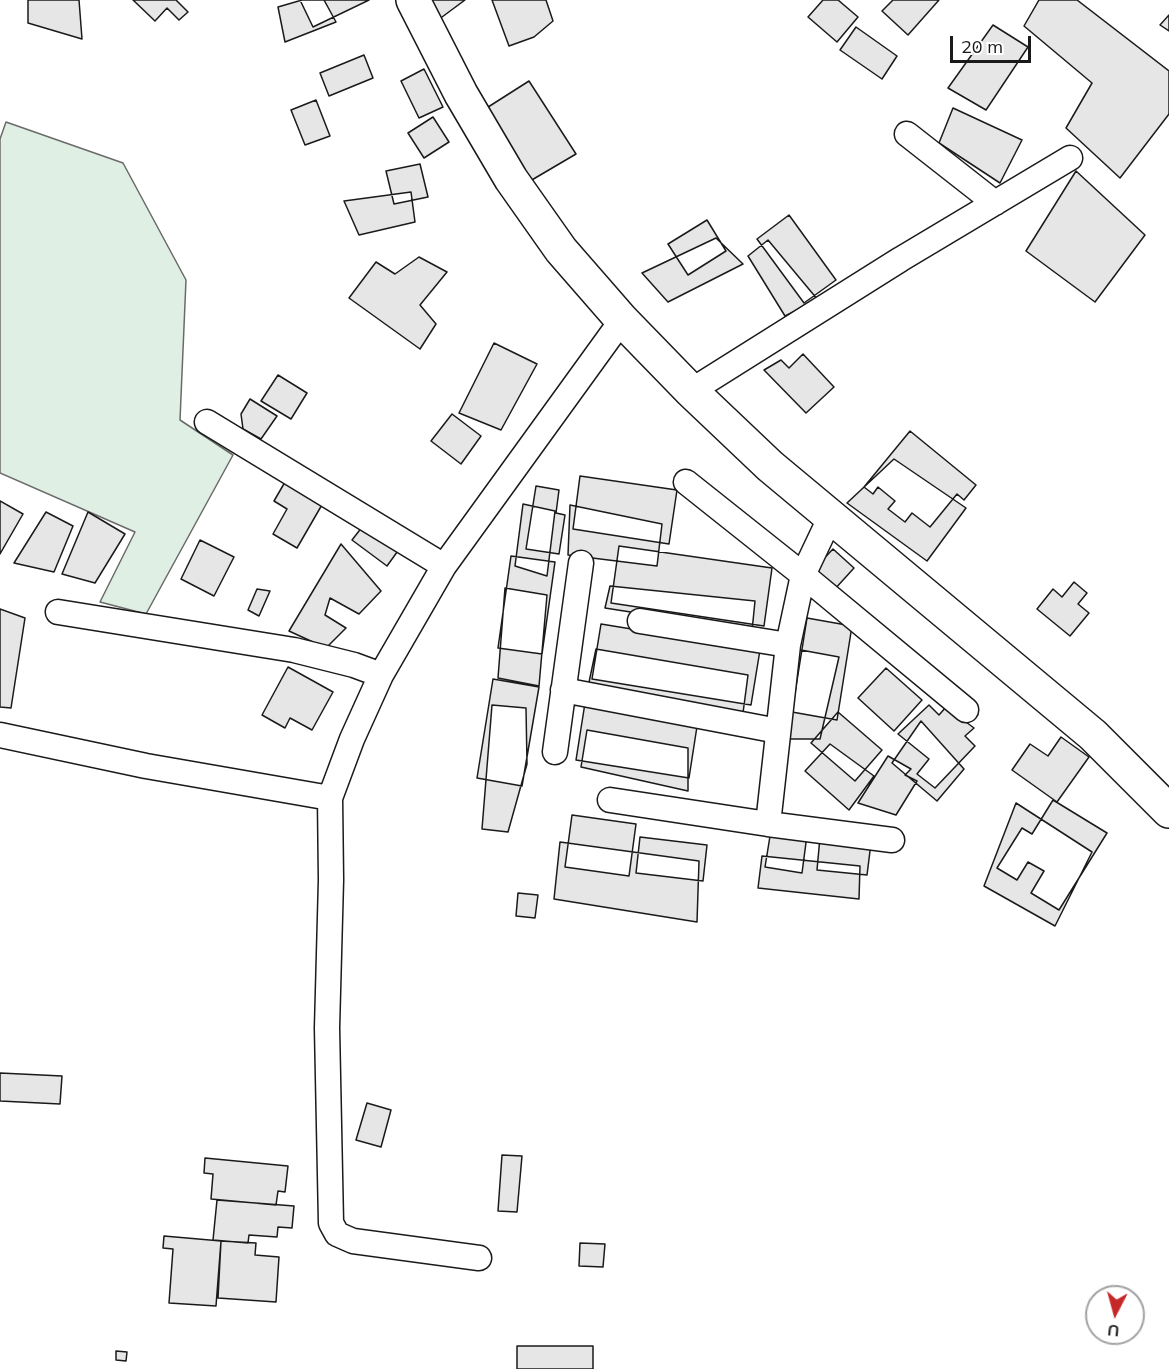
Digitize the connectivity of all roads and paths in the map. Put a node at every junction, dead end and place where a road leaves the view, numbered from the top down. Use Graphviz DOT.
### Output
graph roads {
  1 [pos="412,0"];
  2 [pos="907,134"];
  3 [pos="1070,158"];
  4 [pos="995,203"];
  5 [pos="622,320"];
  6 [pos="691,391"];
  7 [pos="207,422"];
  8 [pos="686,482"];
  9 [pos="831,516"];
  10 [pos="581,563"];
  11 [pos="444,566"];
  12 [pos="803,575"];
  13 [pos="58,612"];
  14 [pos="640,621"];
  15 [pos="788,645"];
  16 [pos="381,675"];
  17 [pos="563,690"];
  18 [pos="966,710"];
  19 [pos="778,731"];
  20 [pos="0,735"];
  21 [pos="555,752"];
  22 [pos="330,798"];
  23 [pos="610,800"];
  24 [pos="1169,811"];
  25 [pos="768,824"];
  26 [pos="892,840"];
  27 [pos="479,1258"];
  1 -- 5 [label="highway"];
  2 -- 4 [label="street"];
  3 -- 4 [label="street"];
  4 -- 6 [label="street"];
  5 -- 6 [label="highway"];
  5 -- 11 [label="street"];
  6 -- 9 [label="highway"];
  7 -- 11 [label="street"];
  8 -- 12 [label="street"];
  9 -- 12 [label="street"];
  9 -- 24 [label="highway"];
  10 -- 17 [label="street"];
  11 -- 16 [label="street"];
  12 -- 15 [label="street"];
  12 -- 18 [label="street"];
  13 -- 16 [label="street"];
  14 -- 15 [label="street"];
  15 -- 19 [label="street"];
  16 -- 22 [label="street"];
  17 -- 19 [label="street"];
  17 -- 21 [label="street"];
  19 -- 25 [label="street"];
  20 -- 22 [label="street"];
  22 -- 27 [label="street"];
  23 -- 25 [label="street"];
  25 -- 26 [label="street"];
}
